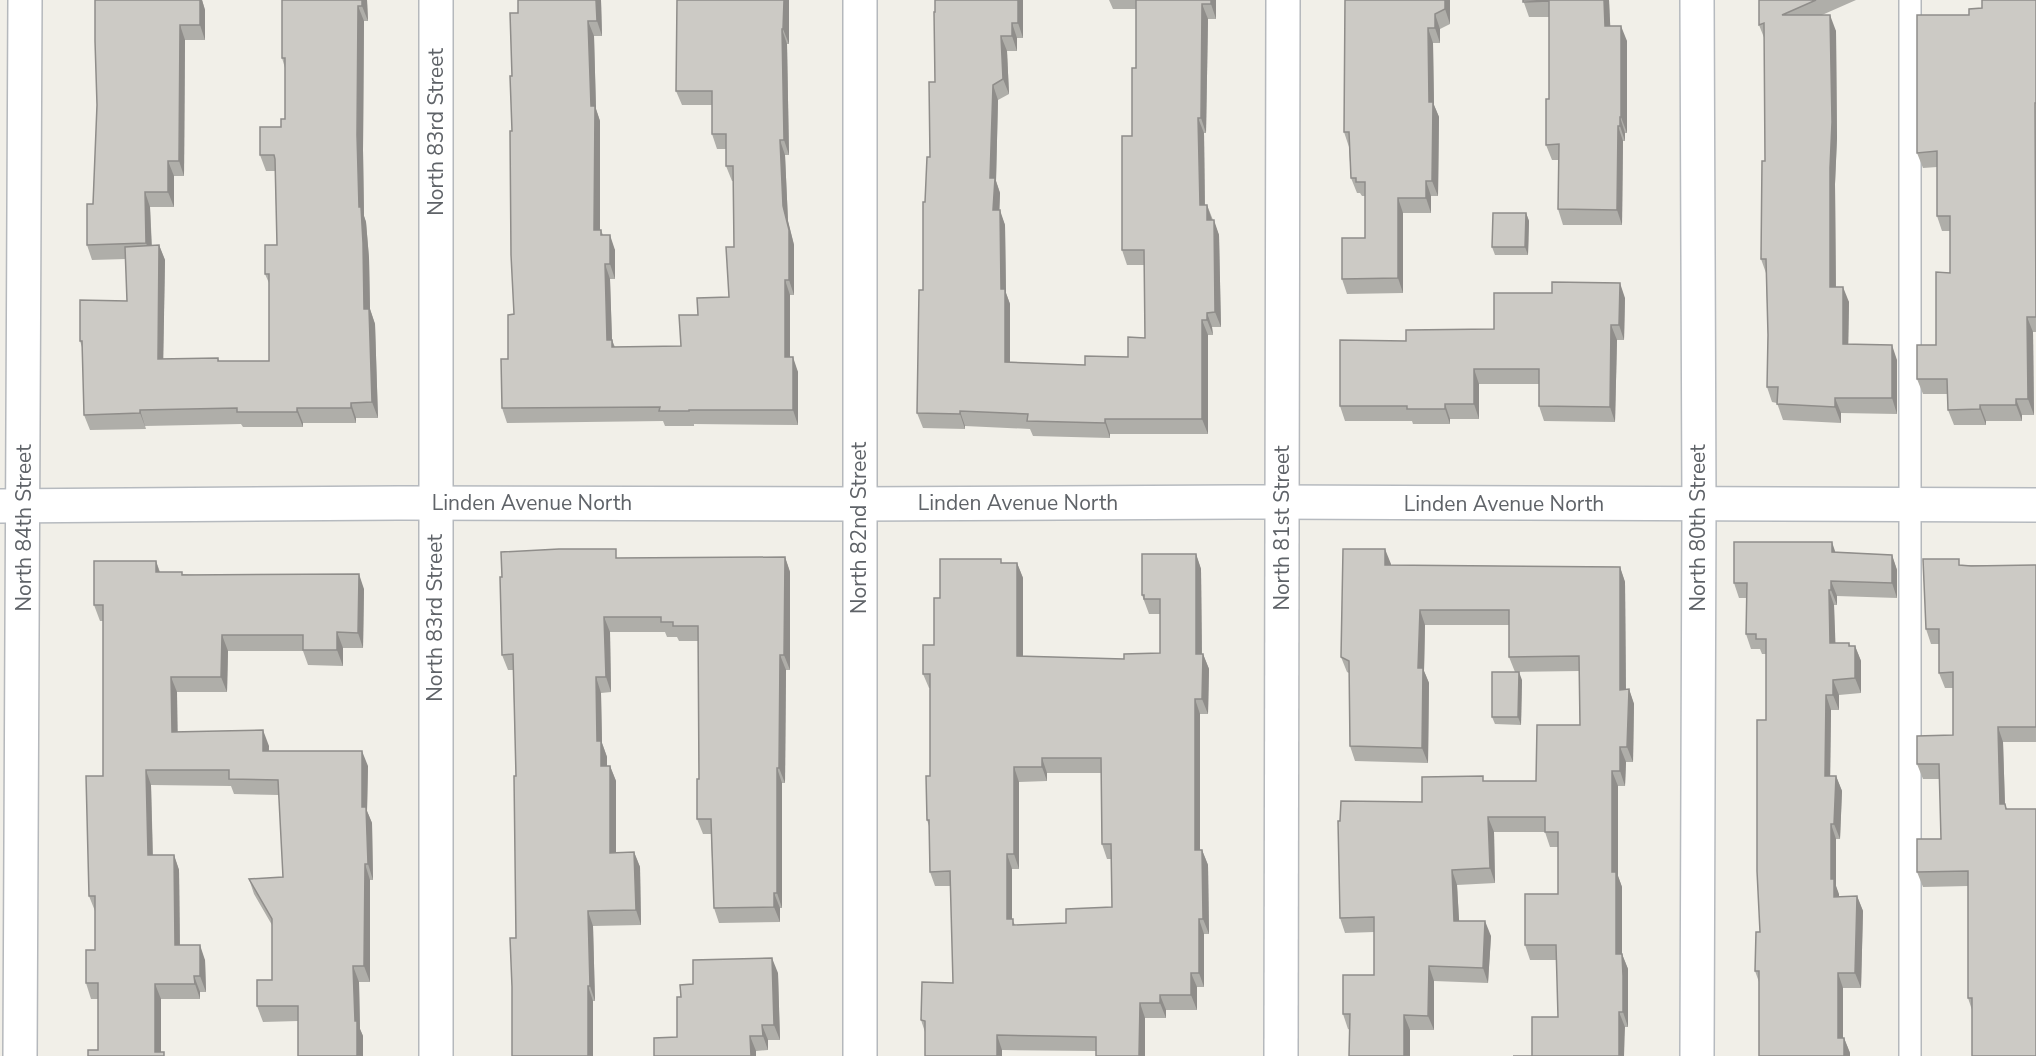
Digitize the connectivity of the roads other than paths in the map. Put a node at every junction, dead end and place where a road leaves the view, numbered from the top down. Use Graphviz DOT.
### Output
graph roads {
  1 [pos="26,0"];
  2 [pos="436,0"];
  3 [pos="860,0"];
  4 [pos="1282,0"];
  5 [pos="1697,0"];
  6 [pos="1910,0"];
  7 [pos="435,503"];
  8 [pos="1282,503"];
  9 [pos="859,504"];
  10 [pos="1699,505"];
  11 [pos="1911,505"];
  12 [pos="12,506"];
  13 [pos="2036,506"];
  14 [pos="20,1056"];
  15 [pos="436,1056"];
  16 [pos="860,1056"];
  17 [pos="1281,1056"];
  18 [pos="1697,1056"];
  19 [pos="1910,1056"];
  1 -- 12 [label="street, North 84th Street"];
  2 -- 7 [label="street, North 83rd Street"];
  3 -- 9 [label="street, North 82nd Street"];
  4 -- 8 [label="street, North 81st Street"];
  5 -- 10 [label="street, North 80th Street"];
  6 -- 11 [label="lane"];
  7 -- 9 [label="street, Linden Avenue North"];
  7 -- 12 [label="street, Linden Avenue North"];
  7 -- 15 [label="street, North 83rd Street"];
  8 -- 9 [label="street, Linden Avenue North"];
  8 -- 10 [label="street, Linden Avenue North"];
  8 -- 17 [label="street, North 81st Street"];
  9 -- 16 [label="street, North 82nd Street"];
  10 -- 11 [label="street, Linden Avenue North"];
  10 -- 18 [label="street, North 80th Street"];
  11 -- 13 [label="street, Linden Avenue North"];
  11 -- 19 [label="lane"];
  12 -- 14 [label="street, North 84th Street"];
}
